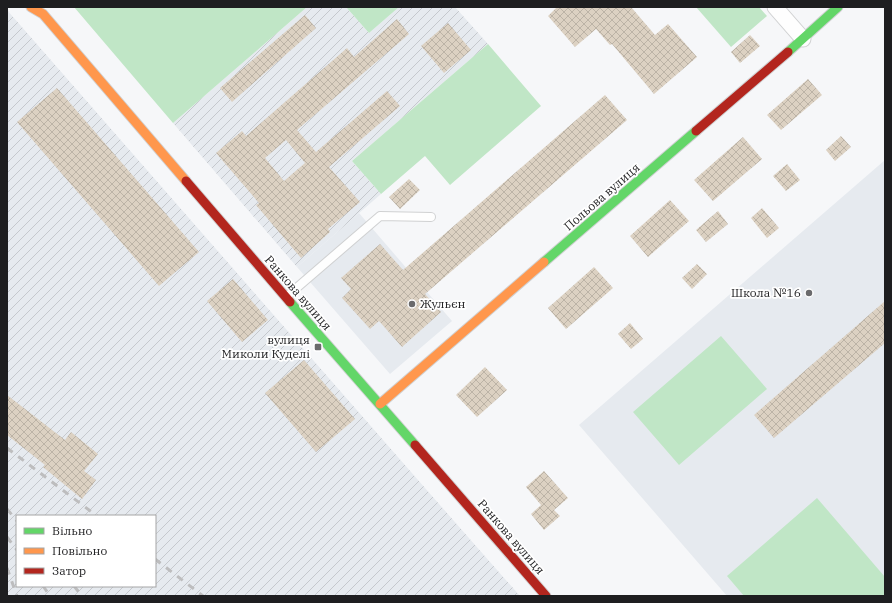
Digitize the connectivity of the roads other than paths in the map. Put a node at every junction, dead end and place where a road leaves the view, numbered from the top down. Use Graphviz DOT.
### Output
graph roads {
  1 [pos="31,7"];
  2 [pos="775,7"];
  3 [pos="838,7"];
  4 [pos="803,39"];
  5 [pos="431,217"];
  6 [pos="286,298"];
  7 [pos="380,404"];
  8 [pos="546,596"];
  1 -- 6 [label="street, Ранкова вулиця"];
  2 -- 4 [label="street"];
  3 -- 4 [label="street, Польова вулиця"];
  4 -- 7 [label="street, Польова вулиця"];
  5 -- 6 [label="lane"];
  6 -- 7 [label="street, Ранкова вулиця"];
  7 -- 8 [label="street, Ранкова вулиця"];
}
